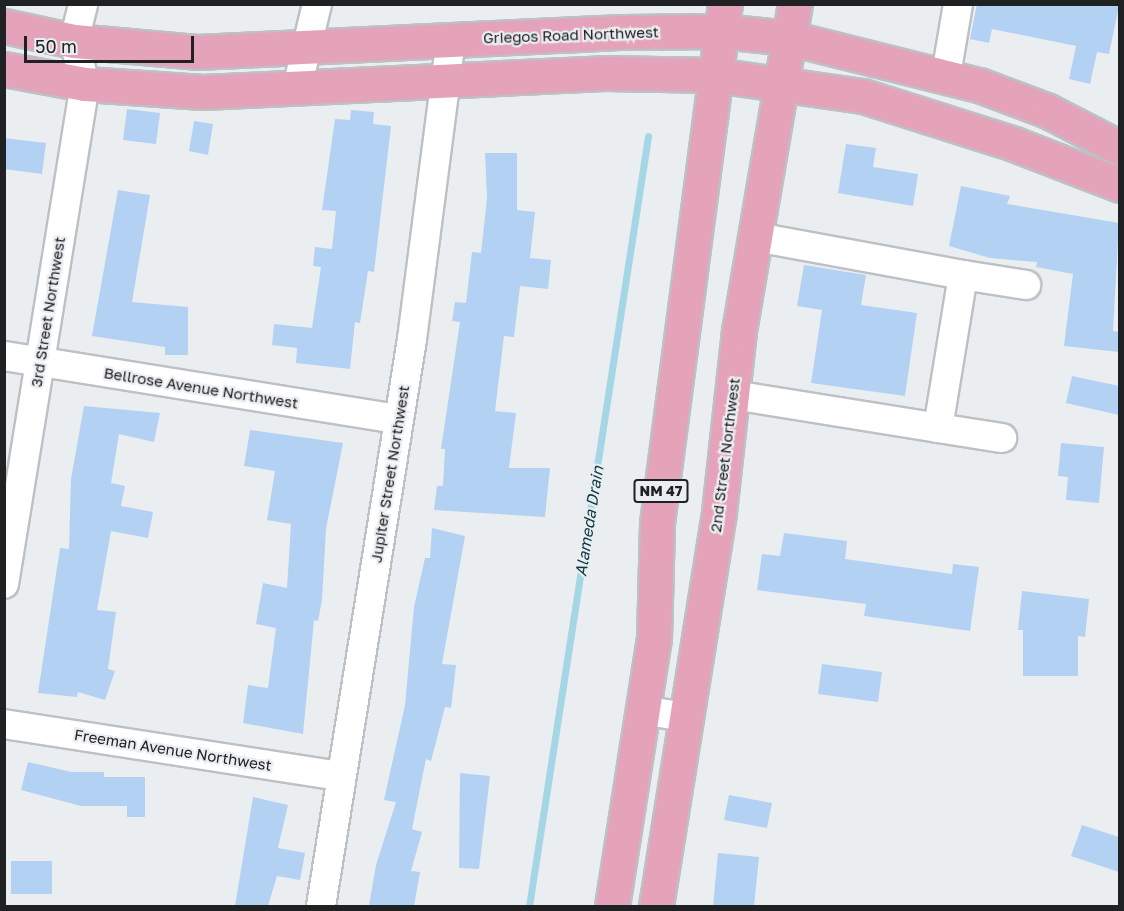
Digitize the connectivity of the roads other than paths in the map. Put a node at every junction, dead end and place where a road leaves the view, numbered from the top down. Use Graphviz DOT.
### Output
graph roads {
  1 [pos="83,4"];
  2 [pos="317,4"];
  3 [pos="795,4"];
  4 [pos="958,4"];
  5 [pos="723,18"];
  6 [pos="4,26"];
  7 [pos="790,38"];
  8 [pos="451,40"];
  9 [pos="74,41"];
  10 [pos="303,50"];
  11 [pos="4,69"];
  12 [pos="715,75"];
  13 [pos="946,75"];
  14 [pos="446,81"];
  15 [pos="782,83"];
  16 [pos="85,84"];
  17 [pos="297,88"];
  18 [pos="1119,148"];
  19 [pos="1119,185"];
  20 [pos="755,237"];
  21 [pos="963,275"];
  22 [pos="1026,285"];
  23 [pos="4,356"];
  24 [pos="39,362"];
  25 [pos="733,395"];
  26 [pos="398,419"];
  27 [pos="938,428"];
  28 [pos="1002,438"];
  29 [pos="4,584"];
  30 [pos="643,710"];
  31 [pos="684,717"];
  32 [pos="4,724"];
  33 [pos="341,776"];
  34 [pos="321,906"];
  35 [pos="612,906"];
  36 [pos="656,906"];
  1 -- 9 [label="street"];
  2 -- 10 [label="street"];
  3 -- 7 [label="main road, 2nd Street Northwest"];
  4 -- 13 [label="street"];
  5 -- 7 [label="main road, Griegos Road Northwest"];
  5 -- 8 [label="main road, Griegos Road Northwest"];
  5 -- 12 [label="main road, NM 47"];
  6 -- 9 [label="main road, Griegos Road Northwest"];
  7 -- 13 [label="main road, Griegos Road Northwest"];
  7 -- 15 [label="main road, 2nd Street Northwest"];
  8 -- 10 [label="main road, Griegos Road Northwest"];
  8 -- 14 [label="street, Jupiter Street Northwest"];
  9 -- 10 [label="main road, Griegos Road Northwest"];
  9 -- 16 [label="street, 3rd Street Northwest"];
  10 -- 17 [label="street"];
  11 -- 16 [label="main road"];
  12 -- 14 [label="main road"];
  12 -- 15 [label="main road"];
  12 -- 30 [label="main road, NM 47"];
  13 -- 18 [label="main road, Griegos Road Northwest"];
  14 -- 17 [label="main road"];
  14 -- 26 [label="street, Jupiter Street Northwest"];
  15 -- 19 [label="main road"];
  15 -- 20 [label="main road, 2nd Street Northwest"];
  16 -- 17 [label="main road"];
  16 -- 24 [label="street, 3rd Street Northwest"];
  20 -- 21 [label="street"];
  20 -- 25 [label="main road, 2nd Street Northwest"];
  21 -- 22 [label="street"];
  21 -- 27 [label="street"];
  23 -- 24 [label="street, Bellrose Avenue Northwest"];
  24 -- 26 [label="street, Bellrose Avenue Northwest"];
  24 -- 29 [label="street, 3rd Street Northwest"];
  25 -- 27 [label="street"];
  25 -- 31 [label="main road, 2nd Street Northwest"];
  26 -- 33 [label="street, Jupiter Street Northwest"];
  27 -- 28 [label="street"];
  30 -- 31 [label="street"];
  30 -- 35 [label="main road, NM 47"];
  31 -- 36 [label="main road, 2nd Street Northwest"];
  32 -- 33 [label="street, Freeman Avenue Northwest"];
  33 -- 34 [label="street, Jupiter Street Northwest"];
}
